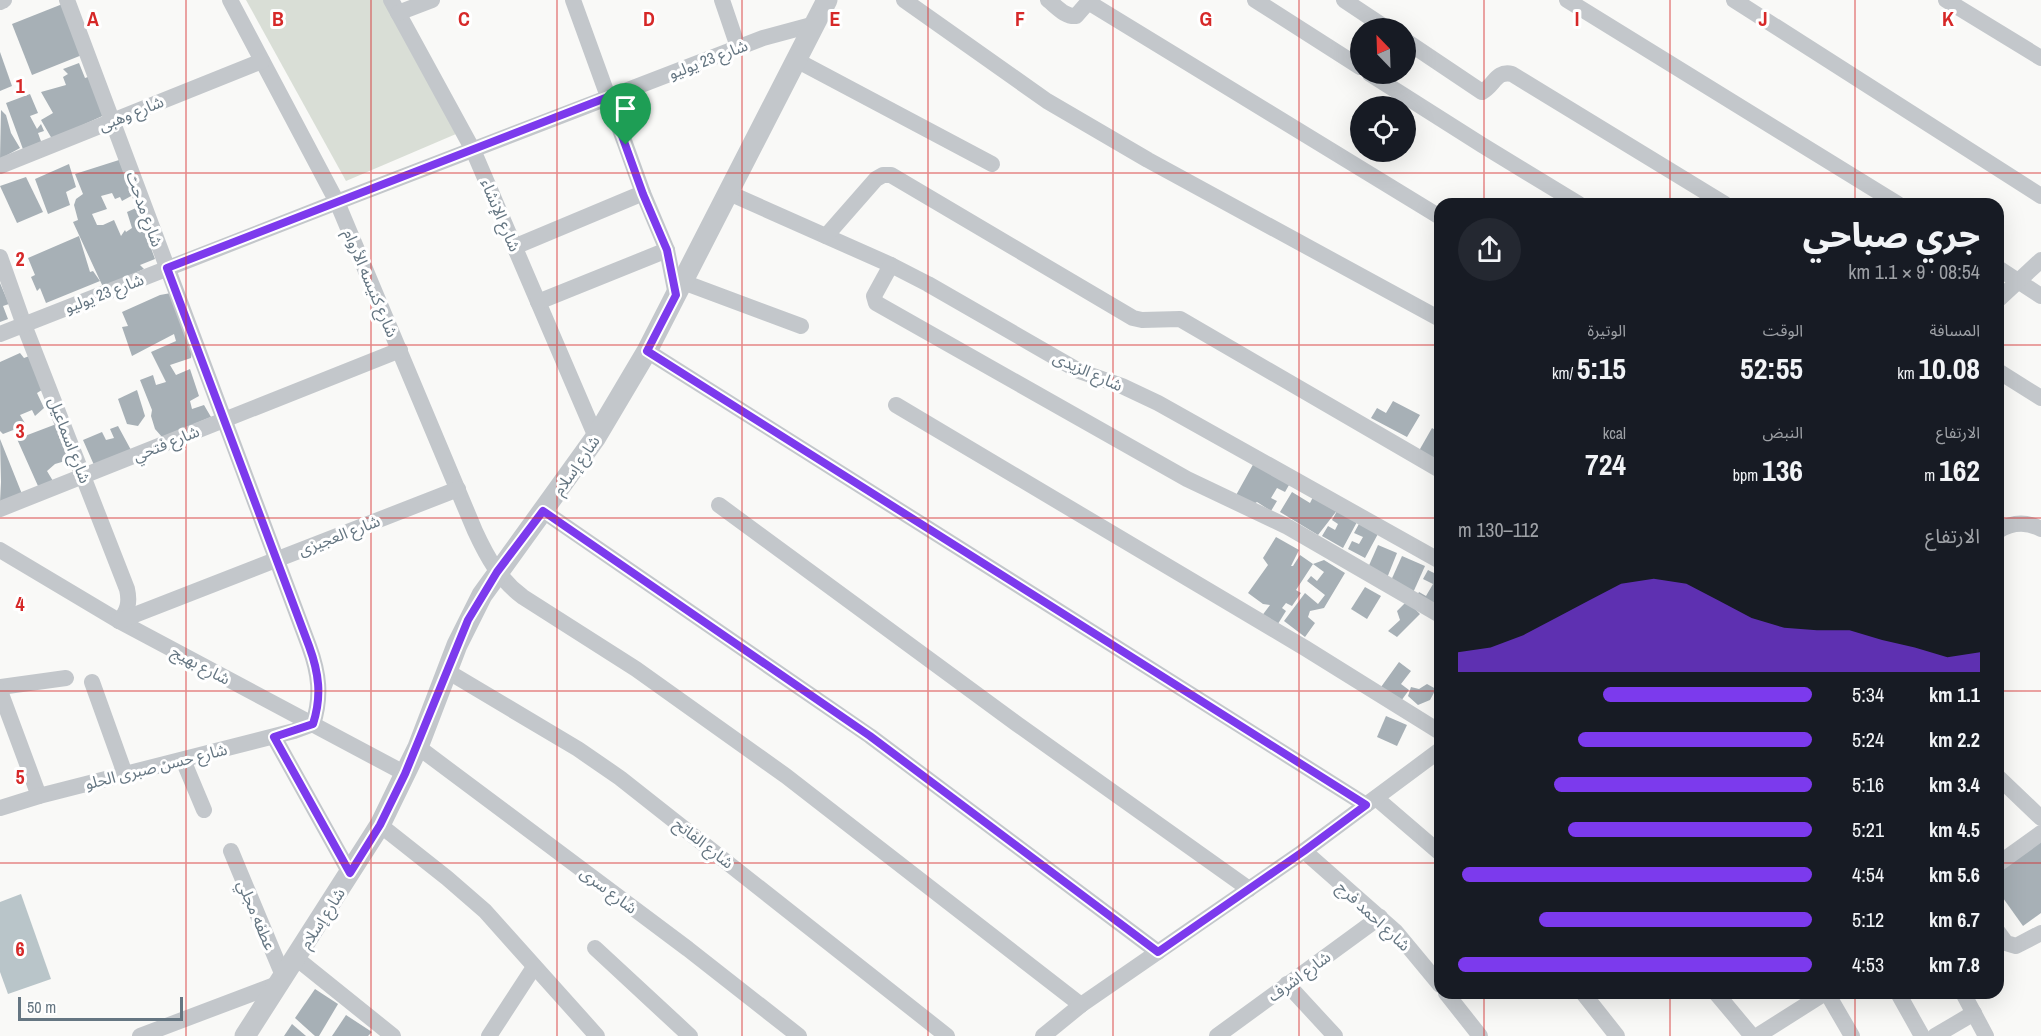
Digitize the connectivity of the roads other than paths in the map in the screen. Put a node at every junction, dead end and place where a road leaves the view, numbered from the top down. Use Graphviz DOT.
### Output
graph roads {
  1 [pos="67,0"];
  2 [pos="230,0"];
  3 [pos="432,0"];
  4 [pos="573,0"];
  5 [pos="722,0"];
  6 [pos="904,0"];
  7 [pos="1048,0"];
  8 [pos="1255,0"];
  9 [pos="1344,0"];
  10 [pos="1567,0"];
  11 [pos="1734,0"];
  12 [pos="1946,0"];
  13 [pos="1089,1"];
  14 [pos="395,6"];
  15 [pos="821,8"];
  16 [pos="1371,18"];
  17 [pos="738,47"];
  18 [pos="1416,48"];
  19 [pos="2041,58"];
  20 [pos="262,61"];
  21 [pos="798,61"];
  22 [pos="1350,61"];
  23 [pos="1386,84"];
  24 [pos="608,97"];
  25 [pos="112,121"];
  26 [pos="472,150"];
  27 [pos="992,164"];
  28 [pos="0,166"];
  29 [pos="729,193"];
  30 [pos="643,194"];
  31 [pos="2041,196"];
  32 [pos="1569,198"];
  33 [pos="1715,198"];
  34 [pos="1888,198"];
  35 [pos="337,202"];
  36 [pos="1434,213"];
  37 [pos="826,236"];
  38 [pos="514,247"];
  39 [pos="667,250"];
  40 [pos="0,257"];
  41 [pos="2041,260"];
  42 [pos="891,265"];
  43 [pos="167,268"];
  44 [pos="2004,272"];
  45 [pos="2019,281"];
  46 [pos="680,289"];
  47 [pos="2004,295"];
  48 [pos="2041,296"];
  49 [pos="538,302"];
  50 [pos="1434,316"];
  51 [pos="24,325"];
  52 [pos="801,326"];
  53 [pos="0,334"];
  54 [pos="400,350"];
  55 [pos="647,351"];
  56 [pos="2004,375"];
  57 [pos="2041,398"];
  58 [pos="896,405"];
  59 [pos="224,420"];
  60 [pos="596,437"];
  61 [pos="1434,467"];
  62 [pos="84,475"];
  63 [pos="458,489"];
  64 [pos="719,505"];
  65 [pos="0,509"];
  66 [pos="543,511"];
  67 [pos="2004,528"];
  68 [pos="2041,529"];
  69 [pos="0,550"];
  70 [pos="1434,558"];
  71 [pos="277,559"];
  72 [pos="497,572"];
  73 [pos="1434,612"];
  74 [pos="119,621"];
  75 [pos="447,671"];
  76 [pos="66,678"];
  77 [pos="92,682"];
  78 [pos="0,689"];
  79 [pos="313,724"];
  80 [pos="1434,728"];
  81 [pos="274,737"];
  82 [pos="418,747"];
  83 [pos="1434,755"];
  84 [pos="183,760"];
  85 [pos="125,774"];
  86 [pos="405,774"];
  87 [pos="2004,783"];
  88 [pos="39,796"];
  89 [pos="1371,802"];
  90 [pos="0,808"];
  91 [pos="204,810"];
  92 [pos="2041,818"];
  93 [pos="380,825"];
  94 [pos="2041,833"];
  95 [pos="1434,849"];
  96 [pos="1304,851"];
  97 [pos="231,852"];
  98 [pos="2004,860"];
  99 [pos="350,873"];
  100 [pos="1249,889"];
  101 [pos="1380,917"];
  102 [pos="2041,933"];
  103 [pos="2004,940"];
  104 [pos="595,948"];
  105 [pos="1158,952"];
  106 [pos="296,958"];
  107 [pos="534,966"];
  108 [pos="1434,977"];
  109 [pos="282,981"];
  110 [pos="1287,984"];
  111 [pos="1451,999"];
  112 [pos="1588,999"];
  113 [pos="1721,999"];
  114 [pos="1818,999"];
  115 [pos="1830,999"];
  116 [pos="1901,999"];
  117 [pos="1966,999"];
  118 [pos="1081,1005"];
  119 [pos="1974,1013"];
  120 [pos="1778,1030"];
  121 [pos="140,1036"];
  122 [pos="245,1036"];
  123 [pos="393,1036"];
  124 [pos="489,1036"];
  125 [pos="597,1036"];
  126 [pos="690,1036"];
  127 [pos="799,1036"];
  128 [pos="947,1036"];
  129 [pos="1043,1036"];
  130 [pos="1217,1036"];
  131 [pos="1335,1036"];
  132 [pos="1480,1036"];
  133 [pos="1617,1036"];
  134 [pos="1752,1036"];
  135 [pos="1756,1036"];
  136 [pos="1852,1036"];
  137 [pos="1922,1036"];
  138 [pos="1935,1036"];
  139 [pos="1986,1036"];
  1 -- 25 [label="street, شارع مدحت"];
  2 -- 20 [label="street, شارع كنيسه الأروام"];
  3 -- 14 [label="street"];
  4 -- 24 [label="street"];
  5 -- 17 [label="street"];
  6 -- 50 [label="street"];
  7 -- 13 [label="street"];
  8 -- 22 [label="street"];
  9 -- 16 [label="street"];
  10 -- 34 [label="street"];
  11 -- 31 [label="street"];
  12 -- 19 [label="street"];
  13 -- 36 [label="street"];
  14 -- 26 [label="street, شارع الإنشاء"];
  15 -- 17 [label="street, شارع 23 يوليو"];
  15 -- 21 [label="street, شارع إسلام"];
  17 -- 24 [label="street, شارع 23 يوليو"];
  18 -- 33 [label="street"];
  20 -- 25 [label="street, شارع وهبى"];
  20 -- 35 [label="street, شارع كنيسه الأروام"];
  21 -- 27 [label="street"];
  21 -- 29 [label="street, شارع إسلام"];
  23 -- 32 [label="street"];
  24 -- 26 [label="street, شارع 23 يوليو"];
  24 -- 30 [label="street"];
  25 -- 28 [label="street, شارع وهبى"];
  25 -- 43 [label="street, شارع مدحت"];
  26 -- 35 [label="street, شارع 23 يوليو"];
  26 -- 38 [label="street, شارع الإنشاء"];
  29 -- 37 [label="street, شارع الزيدى"];
  29 -- 46 [label="street, شارع إسلام"];
  30 -- 38 [label="street"];
  30 -- 39 [label="street"];
  35 -- 43 [label="street, شارع 23 يوليو"];
  35 -- 54 [label="street, شارع كنيسه الأروام"];
  37 -- 42 [label="street, شارع الزيدى"];
  37 -- 61 [label="street"];
  38 -- 49 [label="street, شارع الإنشاء"];
  39 -- 46 [label="street"];
  39 -- 49 [label="street"];
  40 -- 51 [label="street, شارع اسماعيل"];
  41 -- 45 [label="street"];
  42 -- 70 [label="street, شارع الزيدى"];
  42 -- 73 [label="street"];
  43 -- 51 [label="street, شارع 23 يوليو"];
  43 -- 59 [label="street, شارع مدحت"];
  44 -- 45 [label="street"];
  45 -- 47 [label="street"];
  45 -- 48 [label="street"];
  46 -- 52 [label="street"];
  46 -- 55 [label="street, شارع إسلام"];
  49 -- 60 [label="street, شارع الإنشاء"];
  51 -- 53 [label="street, شارع 23 يوليو"];
  51 -- 62 [label="street, شارع اسماعيل"];
  54 -- 59 [label="street, شارع فتحي"];
  54 -- 63 [label="street, شارع كنيسه الأروام"];
  55 -- 60 [label="street, شارع إسلام"];
  55 -- 89 [label="street"];
  56 -- 57 [label="street"];
  58 -- 80 [label="street"];
  59 -- 62 [label="street, شارع فتحي"];
  59 -- 71 [label="street, شارع مدحت"];
  60 -- 66 [label="street, شارع إسلام"];
  62 -- 65 [label="street, شارع فتحي"];
  62 -- 74 [label="street, شارع اسماعيل"];
  63 -- 71 [label="street, شارع العجيزى"];
  63 -- 72 [label="street, شارع كنيسه الأروام"];
  64 -- 100 [label="street"];
  66 -- 72 [label="street, شارع إسلام"];
  66 -- 105 [label="street"];
  67 -- 68 [label="street"];
  69 -- 74 [label="street, شارع بهيج"];
  71 -- 74 [label="street, شارع العجيزى"];
  71 -- 79 [label="street, شارع مدحت"];
  72 -- 75 [label="street, شارع إسلام"];
  72 -- 118 [label="street, شارع كنيسه الأروام"];
  74 -- 79 [label="street, شارع بهيج"];
  75 -- 82 [label="street, شارع إسلام"];
  75 -- 128 [label="street, شارع الفاتح"];
  76 -- 78 [label="street"];
  77 -- 85 [label="street"];
  78 -- 88 [label="street"];
  79 -- 81 [label="street, شارع حسن صبرى الحلو"];
  79 -- 86 [label="street, شارع بهيج"];
  81 -- 84 [label="street, شارع حسن صبرى الحلو"];
  81 -- 99 [label="street"];
  82 -- 86 [label="street, شارع إسلام"];
  82 -- 127 [label="street, شارع سرى"];
  83 -- 89 [label="street"];
  84 -- 85 [label="street, شارع حسن صبرى الحلو"];
  84 -- 91 [label="street"];
  85 -- 88 [label="street, شارع حسن صبرى الحلو"];
  86 -- 93 [label="street, شارع إسلام"];
  87 -- 92 [label="street"];
  88 -- 90 [label="street, شارع حسن صبرى الحلو"];
  89 -- 95 [label="street"];
  89 -- 96 [label="street"];
  93 -- 99 [label="street, شارع إسلام"];
  93 -- 107 [label="street"];
  94 -- 98 [label="street"];
  96 -- 100 [label="street"];
  96 -- 101 [label="street, شارع احمد فرج"];
  97 -- 109 [label="street, عطفه مجلي"];
  99 -- 106 [label="street, شارع إسلام"];
  100 -- 105 [label="street"];
  101 -- 108 [label="street, شارع احمد فرج"];
  101 -- 110 [label="street, شارع اشرف"];
  102 -- 103 [label="street"];
  104 -- 126 [label="street"];
  105 -- 118 [label="street"];
  106 -- 109 [label="street, شارع إسلام"];
  106 -- 123 [label="street"];
  107 -- 124 [label="street"];
  107 -- 125 [label="street"];
  109 -- 121 [label="street"];
  109 -- 122 [label="street, شارع إسلام"];
  110 -- 130 [label="street, شارع اشرف"];
  110 -- 131 [label="street"];
  111 -- 132 [label="street"];
  112 -- 133 [label="street"];
  113 -- 134 [label="street"];
  114 -- 120 [label="street"];
  115 -- 136 [label="street"];
  116 -- 137 [label="street"];
  117 -- 119 [label="street"];
  118 -- 129 [label="street"];
  119 -- 138 [label="street"];
  119 -- 139 [label="street"];
  120 -- 135 [label="street"];
}
